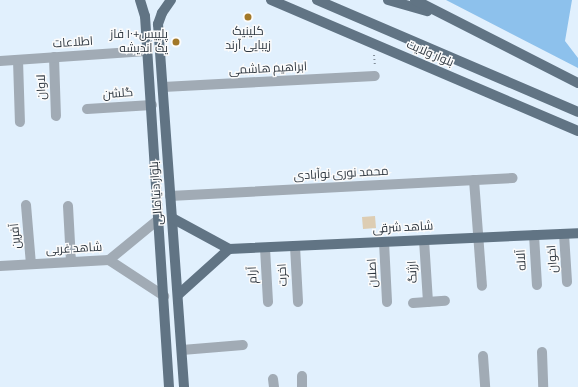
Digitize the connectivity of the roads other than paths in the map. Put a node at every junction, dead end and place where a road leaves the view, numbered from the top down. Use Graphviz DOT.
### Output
graph roads {
  1 [pos="140,0"];
  2 [pos="146,0"];
  3 [pos="172,0"];
  4 [pos="272,0"];
  5 [pos="317,0"];
  6 [pos="388,0"];
  7 [pos="415,0"];
  8 [pos="145,16"];
  9 [pos="452,18"];
  10 [pos="147,51"];
  11 [pos="54,57"];
  12 [pos="18,60"];
  13 [pos="0,61"];
  14 [pos="375,76"];
  15 [pos="578,83"];
  16 [pos="162,88"];
  17 [pos="152,105"];
  18 [pos="87,109"];
  19 [pos="578,112"];
  20 [pos="56,116"];
  21 [pos="20,122"];
  22 [pos="578,131"];
  23 [pos="513,178"];
  24 [pos="474,180"];
  25 [pos="170,196"];
  26 [pos="26,205"];
  27 [pos="68,206"];
  28 [pos="172,218"];
  29 [pos="159,219"];
  30 [pos="578,233"];
  31 [pos="564,234"];
  32 [pos="534,235"];
  33 [pos="479,238"];
  34 [pos="424,240"];
  35 [pos="384,242"];
  36 [pos="295,246"];
  37 [pos="265,248"];
  38 [pos="229,249"];
  39 [pos="109,260"];
  40 [pos="71,262"];
  41 [pos="31,264"];
  42 [pos="0,266"];
  43 [pos="568,282"];
  44 [pos="537,285"];
  45 [pos="482,286"];
  46 [pos="179,294"];
  47 [pos="164,296"];
  48 [pos="445,300"];
  49 [pos="268,302"];
  50 [pos="298,302"];
  51 [pos="387,302"];
  52 [pos="428,302"];
  53 [pos="413,303"];
  54 [pos="243,345"];
  55 [pos="182,350"];
  56 [pos="542,352"];
  57 [pos="483,356"];
  58 [pos="302,376"];
  59 [pos="170,387"];
  60 [pos="184,387"];
  61 [pos="302,387"];
  62 [pos="484,387"];
  63 [pos="543,387"];
  1 -- 8 [label="main road, بلوار دنیامالی"];
  2 -- 8 [label="main road"];
  3 -- 16 [label="main road, بلوار دنیامالی"];
  4 -- 22 [label="main road, بلوار ولایت"];
  5 -- 19 [label="main road, بلوار ولایت"];
  6 -- 9 [label="main road"];
  7 -- 9 [label="main road"];
  8 -- 10 [label="main road, بلوار دنیامالی"];
  9 -- 15 [label="main road"];
  10 -- 11 [label="street, اطلاعات"];
  10 -- 17 [label="main road, بلوار دنیامالی"];
  11 -- 12 [label="street, اطلاعات"];
  11 -- 20 [label="street, لاوان"];
  12 -- 13 [label="street, اطلاعات"];
  12 -- 21 [label="street"];
  14 -- 16 [label="street, ابراهیم هاشمی"];
  16 -- 25 [label="main road, بلوار دنیامالی"];
  17 -- 18 [label="street, گلشن"];
  17 -- 29 [label="main road, بلوار دنیامالی"];
  23 -- 24 [label="street, محمد نوری نوآبادی"];
  24 -- 25 [label="street, محمد نوری نوآبادی"];
  24 -- 33 [label="street"];
  25 -- 28 [label="main road, بلوار دنیامالی"];
  26 -- 41 [label="street, آفرین"];
  27 -- 40 [label="street"];
  28 -- 38 [label="main road"];
  28 -- 46 [label="main road, بلوار دنیامالی"];
  29 -- 39 [label="street, شاهد غربی"];
  29 -- 47 [label="main road, بلوار دنیامالی"];
  30 -- 31 [label="main road, شاهد شرقی"];
  31 -- 32 [label="main road, شاهد شرقی"];
  31 -- 43 [label="street, اخوان"];
  32 -- 33 [label="main road, شاهد شرقی"];
  32 -- 44 [label="street, آلاله"];
  33 -- 34 [label="main road, شاهد شرقی"];
  33 -- 45 [label="street"];
  34 -- 35 [label="main road, شاهد شرقی"];
  34 -- 52 [label="street, ارژنگ"];
  35 -- 36 [label="main road, شاهد شرقی"];
  35 -- 51 [label="street, اصلان"];
  36 -- 37 [label="main road, شاهد شرقی"];
  36 -- 50 [label="street, اخرت"];
  37 -- 38 [label="main road, شاهد شرقی"];
  37 -- 49 [label="street, آرام"];
  38 -- 46 [label="main road"];
  39 -- 40 [label="street, شاهد غربی"];
  39 -- 47 [label="street"];
  40 -- 41 [label="street, شاهد غربی"];
  41 -- 42 [label="street, شاهد غربی"];
  46 -- 55 [label="main road, بلوار دنیامالی"];
  47 -- 59 [label="main road, بلوار دنیامالی"];
  48 -- 52 [label="street"];
  52 -- 53 [label="street"];
  54 -- 55 [label="street"];
  55 -- 60 [label="main road, بلوار دنیامالی"];
  56 -- 63 [label="street"];
  57 -- 62 [label="street"];
  58 -- 61 [label="street"];
}
